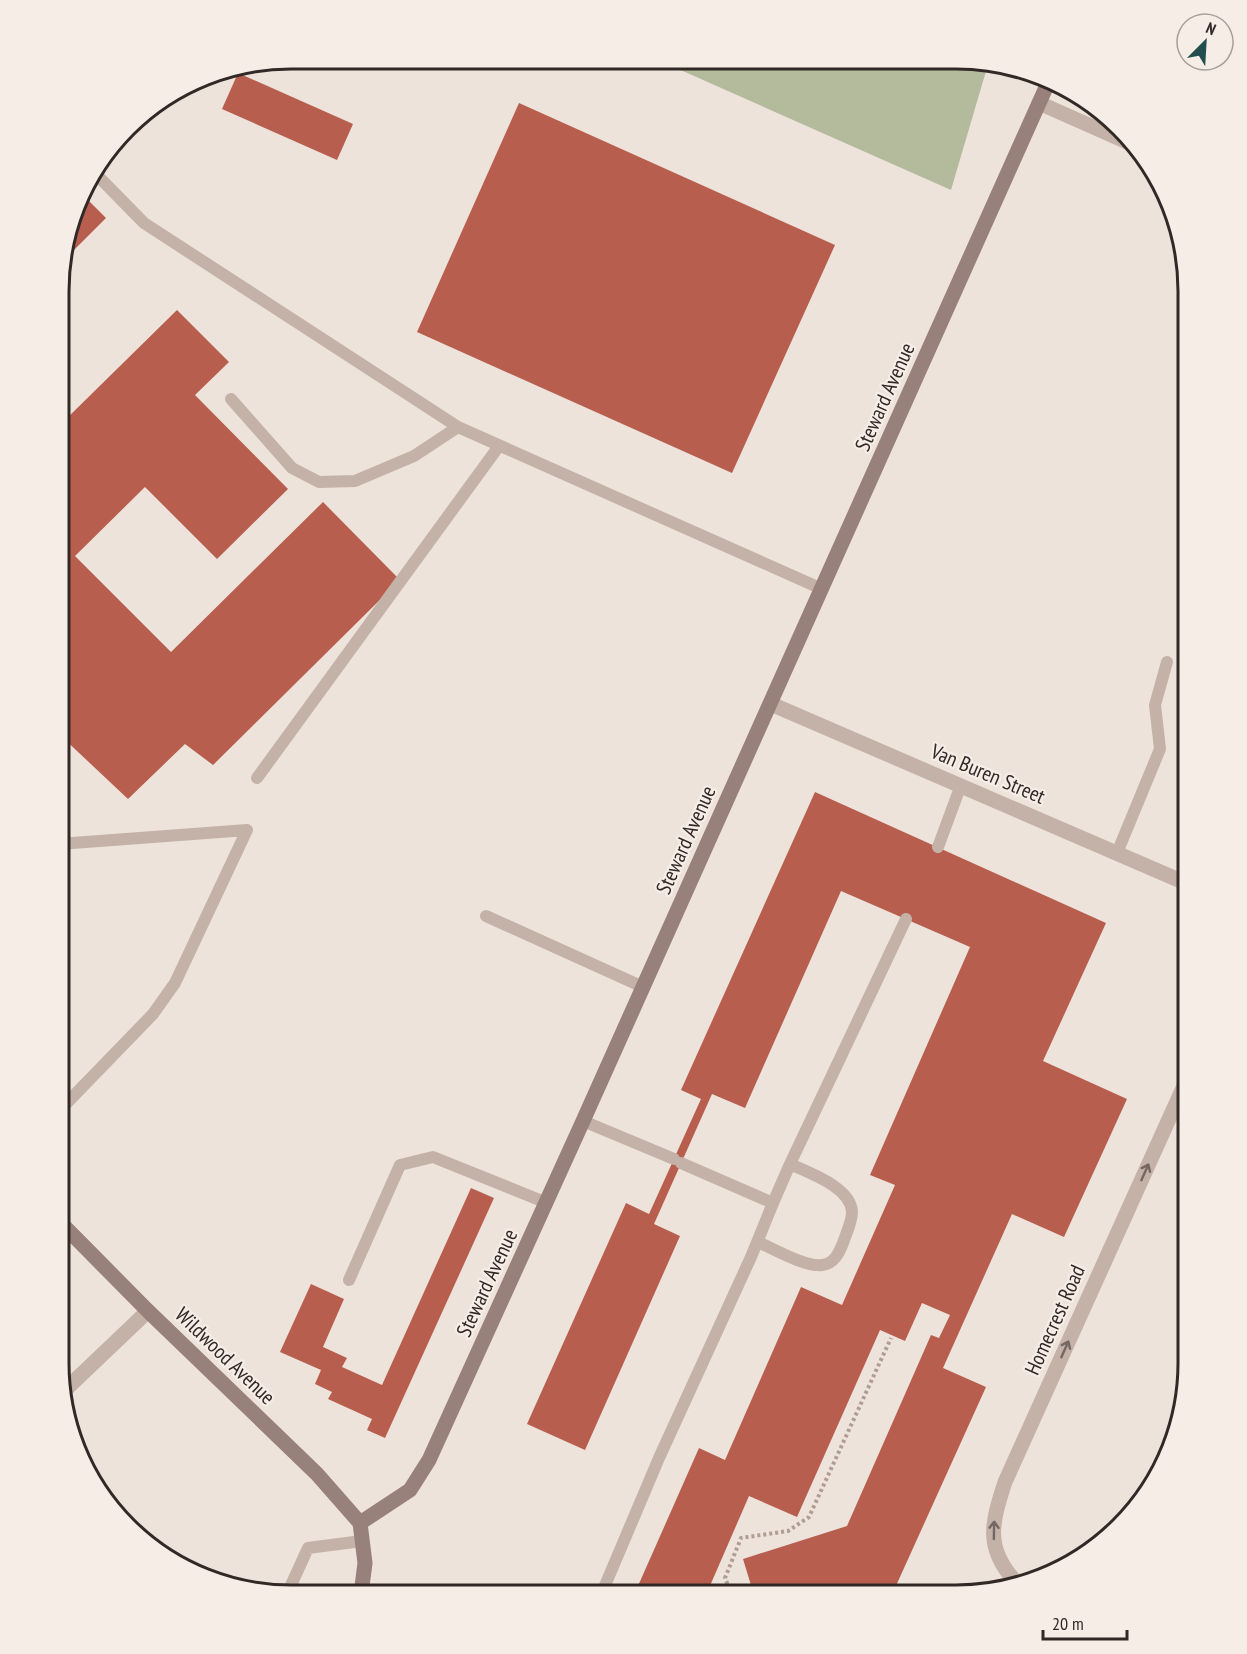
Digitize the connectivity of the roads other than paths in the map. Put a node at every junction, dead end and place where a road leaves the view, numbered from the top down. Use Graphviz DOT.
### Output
graph roads {
  1 [pos="1046,88"];
  2 [pos="1039,104"];
  3 [pos="1116,137"];
  4 [pos="100,178"];
  5 [pos="231,399"];
  6 [pos="458,427"];
  7 [pos="499,446"];
  8 [pos="822,589"];
  9 [pos="1167,662"];
  10 [pos="771,704"];
  11 [pos="257,778"];
  12 [pos="962,785"];
  13 [pos="69,843"];
  14 [pos="938,847"];
  15 [pos="1117,853"];
  16 [pos="1178,880"];
  17 [pos="486,916"];
  18 [pos="906,919"];
  19 [pos="643,987"];
  20 [pos="1178,1099"];
  21 [pos="69,1101"];
  22 [pos="583,1121"];
  23 [pos="790,1164"];
  24 [pos="547,1203"];
  25 [pos="773,1203"];
  26 [pos="69,1231"];
  27 [pos="758,1242"];
  28 [pos="349,1280"];
  29 [pos="148,1311"];
  30 [pos="70,1385"];
  31 [pos="360,1523"];
  32 [pos="362,1541"];
  33 [pos="1012,1578"];
  34 [pos="291,1585"];
  35 [pos="363,1585"];
  36 [pos="605,1585"];
  1 -- 2 [label="main road, Steward Avenue"];
  2 -- 3 [label="street"];
  2 -- 8 [label="main road, Steward Avenue"];
  4 -- 6 [label="lane"];
  5 -- 6 [label="lane"];
  6 -- 7 [label="lane"];
  7 -- 8 [label="lane"];
  7 -- 11 [label="lane"];
  8 -- 10 [label="main road, Steward Avenue"];
  9 -- 15 [label="lane"];
  10 -- 12 [label="street, Van Buren Street"];
  10 -- 19 [label="main road, Steward Avenue"];
  12 -- 14 [label="lane"];
  12 -- 15 [label="street, Van Buren Street"];
  13 -- 21 [label="lane"];
  15 -- 16 [label="street, Van Buren Street"];
  17 -- 19 [label="lane"];
  18 -- 23 [label="lane"];
  19 -- 22 [label="main road, Steward Avenue"];
  33 -- 20 [label="street, Homecrest Road, one-way"];
  22 -- 24 [label="main road, Steward Avenue"];
  22 -- 25 [label="lane"];
  23 -- 25 [label="lane"];
  23 -- 27 [label="lane"];
  24 -- 28 [label="lane"];
  24 -- 31 [label="main road, Steward Avenue"];
  25 -- 27 [label="lane"];
  26 -- 29 [label="main road, Wildwood Avenue"];
  27 -- 36 [label="lane"];
  29 -- 30 [label="street"];
  29 -- 31 [label="main road, Wildwood Avenue"];
  31 -- 32 [label="main road"];
  32 -- 34 [label="lane"];
  32 -- 35 [label="main road"];
}
